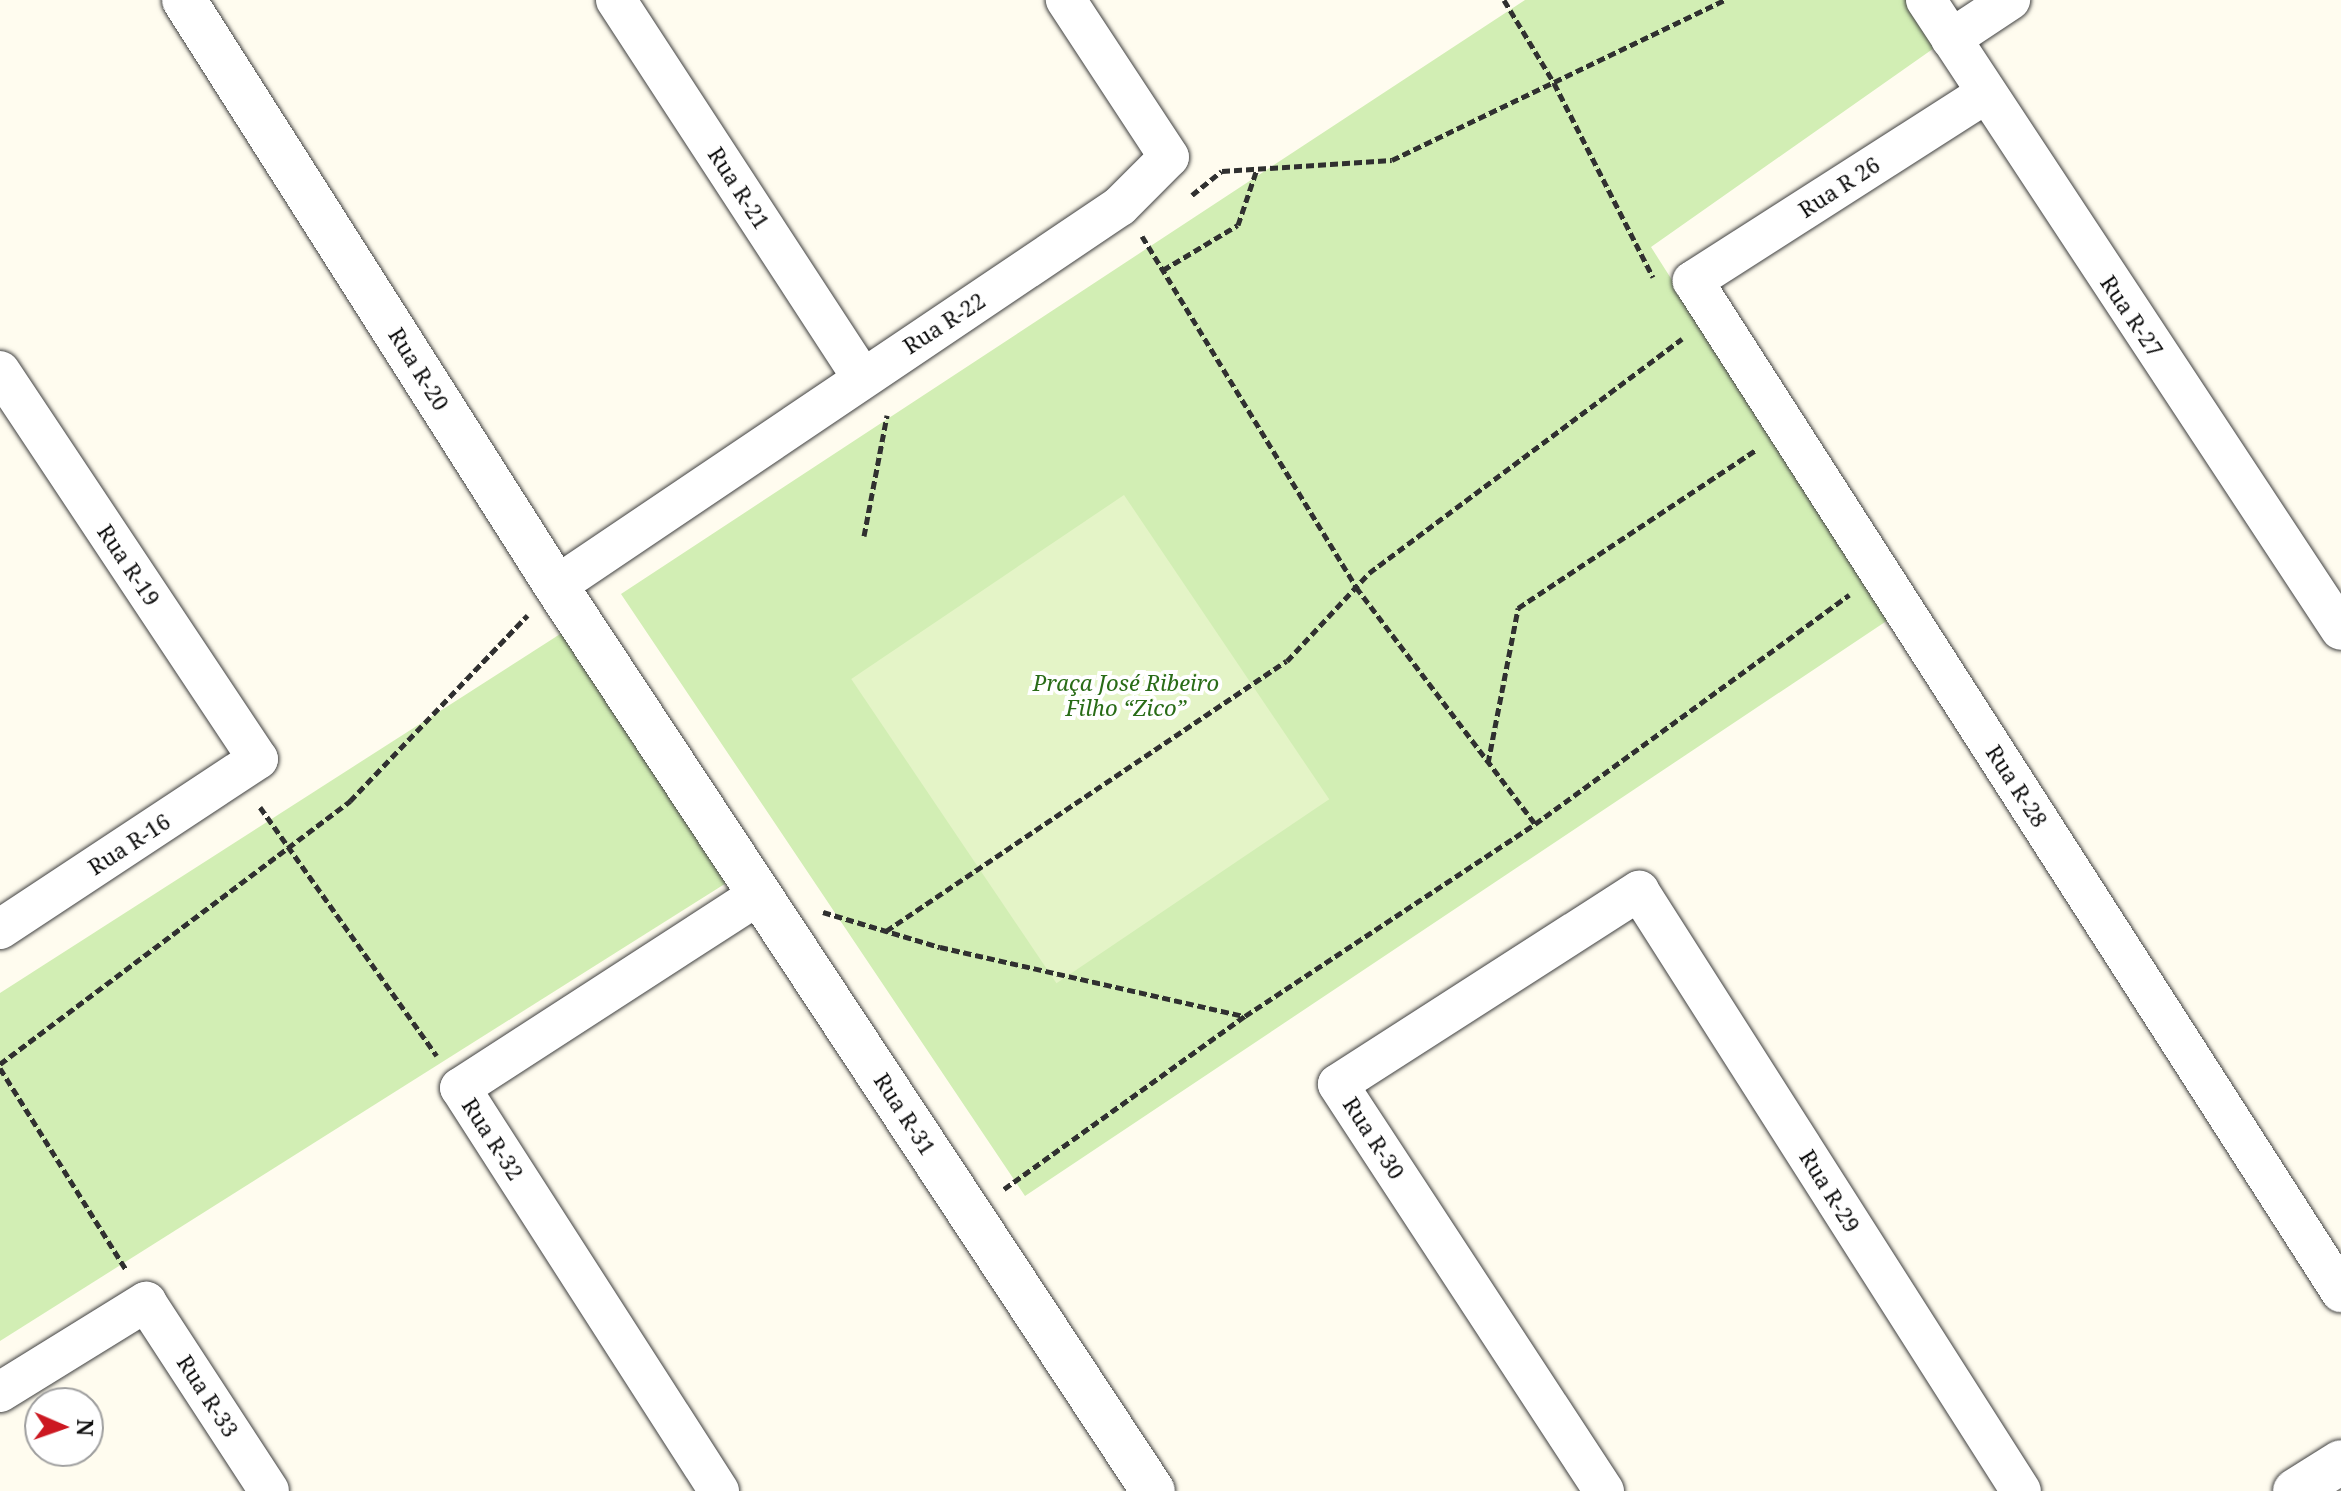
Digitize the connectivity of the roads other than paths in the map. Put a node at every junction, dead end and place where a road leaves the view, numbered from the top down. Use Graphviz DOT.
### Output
graph roads {
  1 [pos="184,0"];
  2 [pos="616,0"];
  3 [pos="1066,0"];
  4 [pos="1926,0"];
  5 [pos="2010,0"];
  6 [pos="1951,39"];
  7 [pos="1985,94"];
  8 [pos="1693,281"];
  9 [pos="0,371"];
  10 [pos="862,377"];
  11 [pos="556,586"];
  12 [pos="2341,630"];
  13 [pos="656,737"];
  14 [pos="247,766"];
  15 [pos="1639,891"];
  16 [pos="760,894"];
  17 [pos="0,929"];
  18 [pos="2341,1292"];
  19 [pos="0,1392"];
  20 [pos="2341,1462"];
  21 [pos="269,1491"];
  22 [pos="719,1491"];
  23 [pos="1153,1491"];
  24 [pos="1604,1491"];
  25 [pos="2021,1491"];
  26 [pos="2295,1491"];
  1 -- 11 [label="street, Rua R-20"];
  2 -- 10 [label="street, Rua R-21"];
  3 -- 10 [label="street, Rua R-22"];
  4 -- 6 [label="street, Rua R-27"];
  5 -- 6 [label="street"];
  6 -- 7 [label="street, Rua R-27"];
  7 -- 8 [label="street, Rua R 26"];
  7 -- 12 [label="street, Rua R-27"];
  8 -- 18 [label="street, Rua R-28"];
  9 -- 14 [label="street, Rua R-19"];
  10 -- 11 [label="street, Rua R-22"];
  11 -- 13 [label="street, Rua R-20"];
  13 -- 16 [label="street, Rua R-31"];
  14 -- 17 [label="street, Rua R-16"];
  15 -- 24 [label="street, Rua R-30"];
  15 -- 25 [label="street, Rua R-29"];
  16 -- 22 [label="street, Rua R-32"];
  16 -- 23 [label="street, Rua R-31"];
  19 -- 21 [label="street, Rua R-33"];
  20 -- 26 [label="street"];
}
